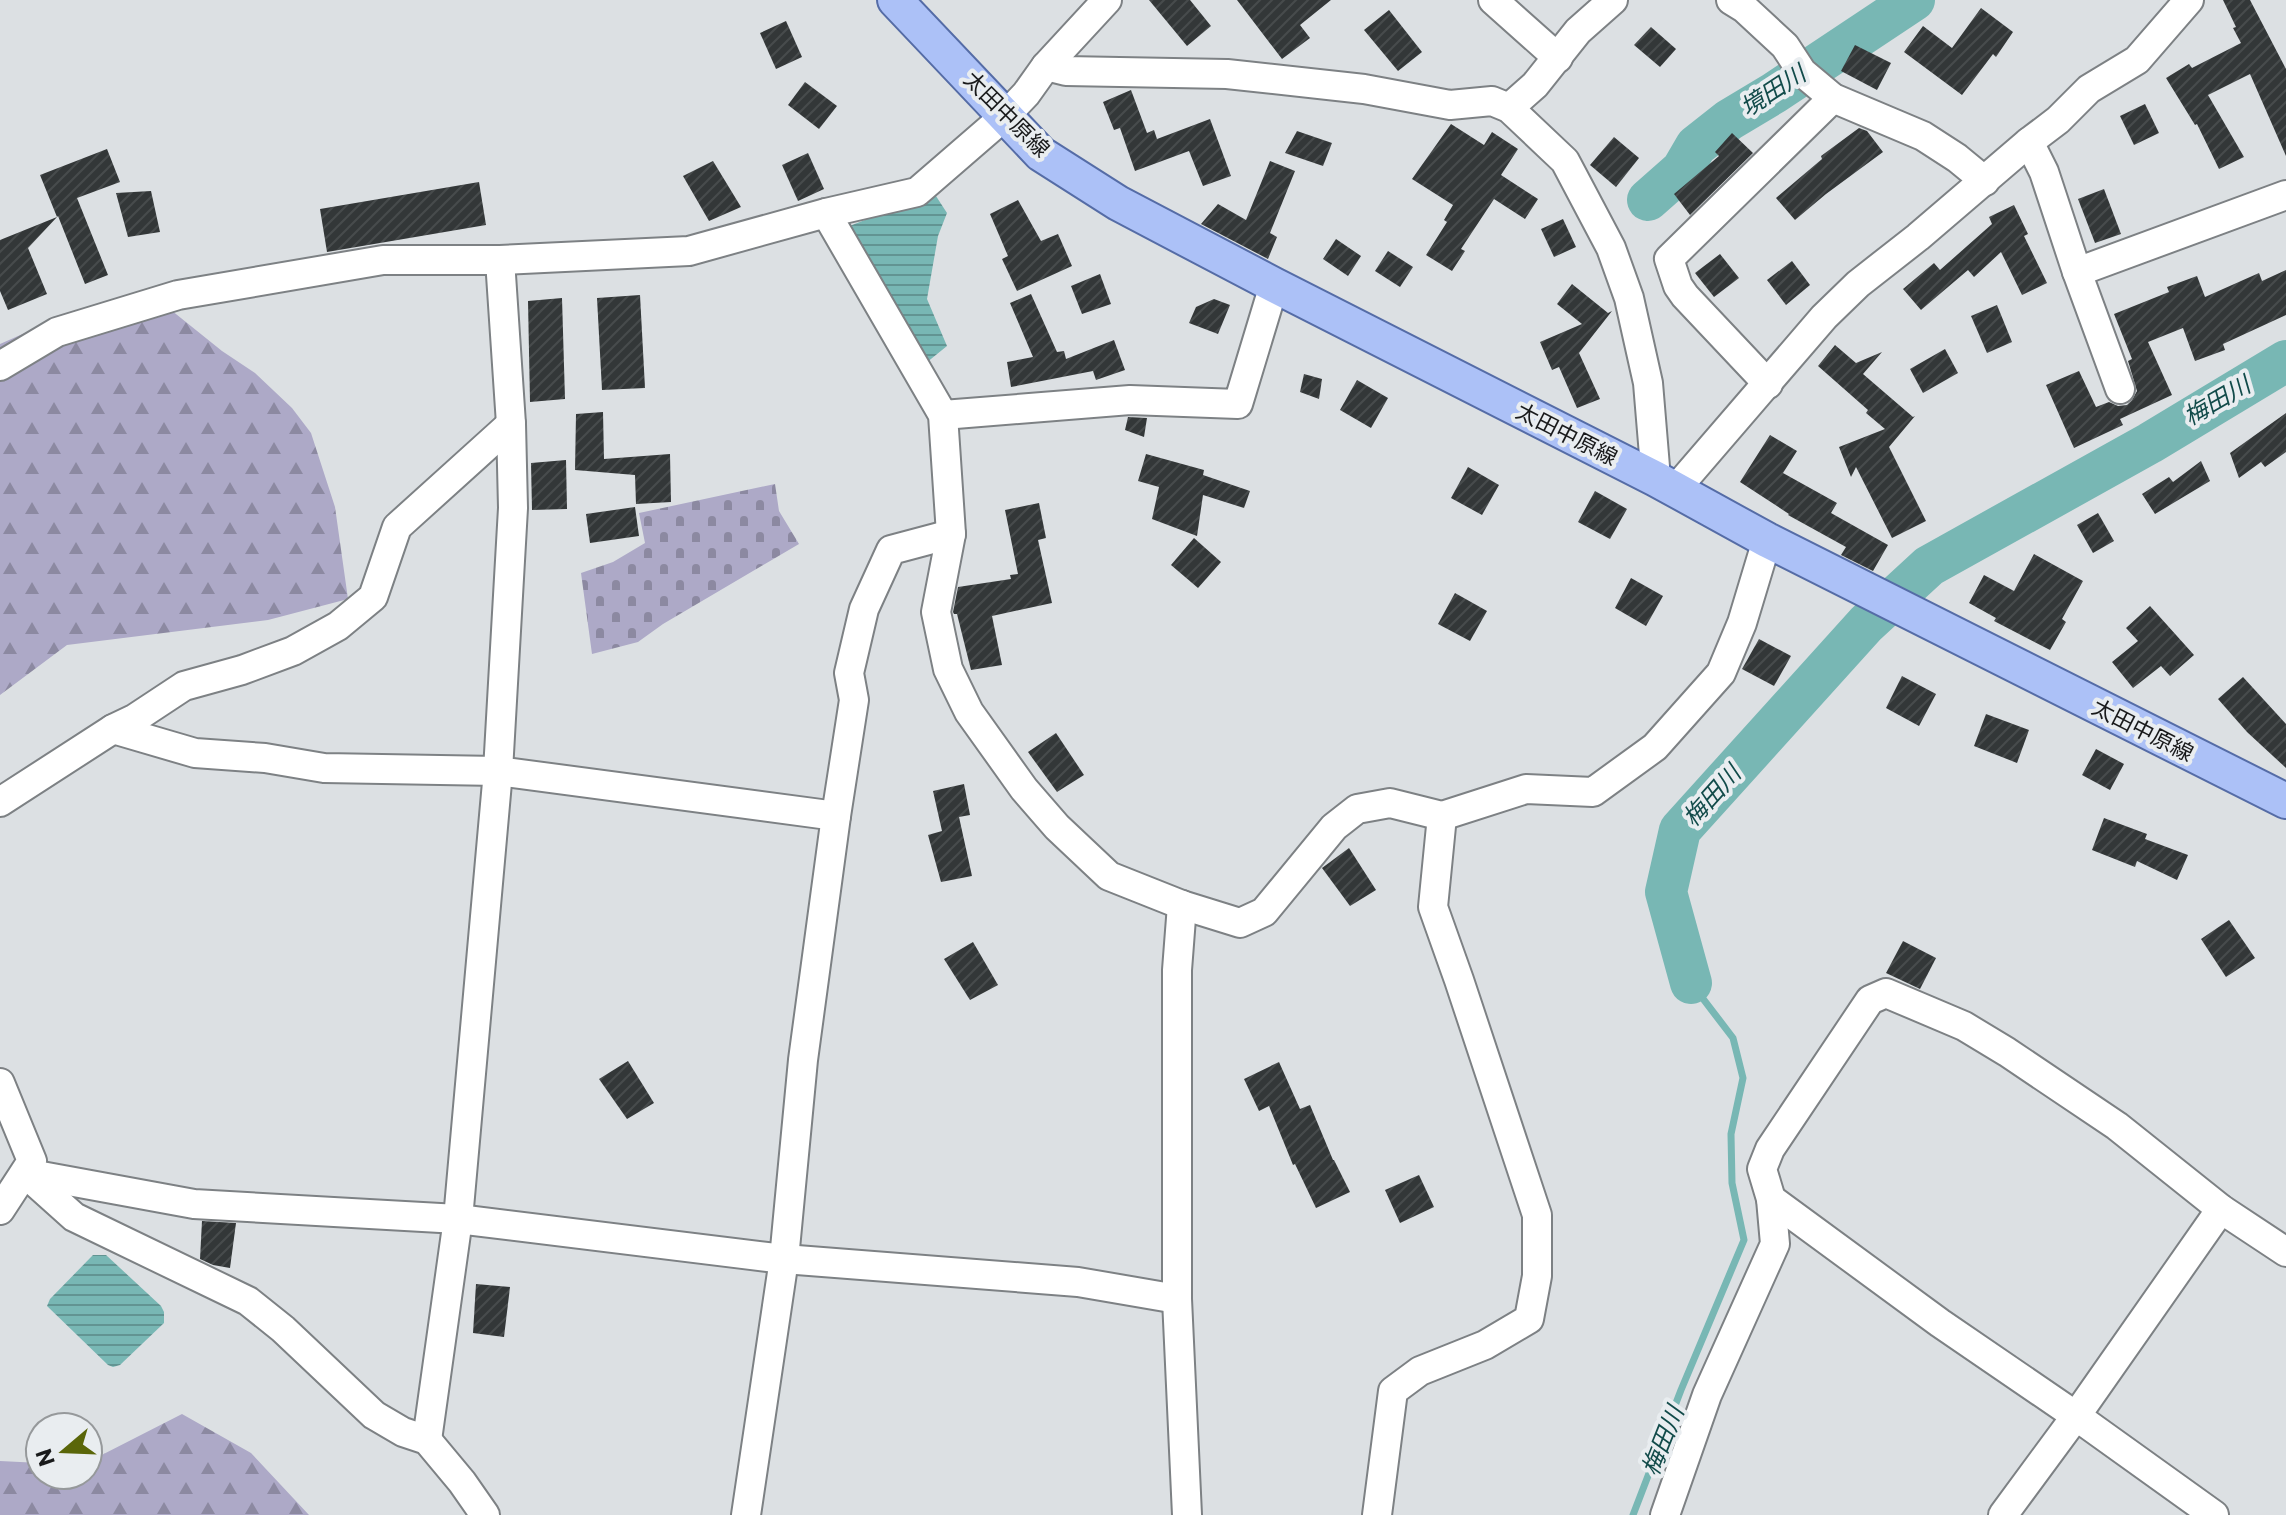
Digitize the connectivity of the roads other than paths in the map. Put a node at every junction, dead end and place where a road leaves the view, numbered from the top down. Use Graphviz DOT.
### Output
graph roads {
  1 [pos="895,0"];
  2 [pos="1107,0"];
  3 [pos="1493,0"];
  4 [pos="1613,0"];
  5 [pos="1731,0"];
  6 [pos="2189,0"];
  7 [pos="1558,58"];
  8 [pos="1046,66"];
  9 [pos="1833,98"];
  10 [pos="1509,108"];
  11 [pos="1006,115"];
  12 [pos="2029,142"];
  13 [pos="1985,181"];
  14 [pos="2286,195"];
  15 [pos="826,213"];
  16 [pos="500,260"];
  17 [pos="2077,272"];
  18 [pos="1274,285"];
  19 [pos="0,366"];
  20 [pos="1768,384"];
  21 [pos="2120,389"];
  22 [pos="943,415"];
  23 [pos="511,424"];
  24 [pos="1665,485"];
  25 [pos="951,534"];
  26 [pos="1767,540"];
  27 [pos="113,729"];
  28 [pos="498,771"];
  29 [pos="2286,801"];
  30 [pos="0,802"];
  31 [pos="836,816"];
  32 [pos="1442,816"];
  33 [pos="1182,905"];
  34 [pos="0,1083"];
  35 [pos="25,1173"];
  36 [pos="1771,1199"];
  37 [pos="2221,1209"];
  38 [pos="0,1210"];
  39 [pos="458,1219"];
  40 [pos="2286,1252"];
  41 [pos="784,1259"];
  42 [pos="1177,1299"];
  43 [pos="2076,1416"];
  44 [pos="427,1440"];
  45 [pos="485,1515"];
  46 [pos="746,1515"];
  47 [pos="1187,1515"];
  48 [pos="1377,1515"];
  49 [pos="1665,1515"];
  50 [pos="2003,1515"];
  51 [pos="2214,1515"];
  1 -- 11 [label="main road, 太田中原線"];
  2 -- 8 [label="street"];
  3 -- 7 [label="street"];
  4 -- 7 [label="street"];
  5 -- 9 [label="street"];
  6 -- 12 [label="street"];
  7 -- 10 [label="street"];
  8 -- 10 [label="street"];
  8 -- 11 [label="street"];
  9 -- 13 [label="street"];
  9 -- 20 [label="street"];
  10 -- 24 [label="street"];
  11 -- 15 [label="street"];
  11 -- 18 [label="main road, 太田中原線"];
  12 -- 13 [label="street"];
  12 -- 17 [label="street"];
  13 -- 20 [label="street"];
  14 -- 17 [label="street"];
  15 -- 16 [label="street"];
  15 -- 22 [label="street"];
  16 -- 19 [label="street"];
  16 -- 23 [label="street"];
  17 -- 21 [label="street"];
  18 -- 22 [label="street"];
  18 -- 24 [label="main road, 太田中原線"];
  20 -- 24 [label="street"];
  22 -- 25 [label="street"];
  23 -- 27 [label="street"];
  23 -- 28 [label="street"];
  24 -- 26 [label="main road, 太田中原線"];
  25 -- 31 [label="street"];
  25 -- 33 [label="street"];
  26 -- 29 [label="main road, 太田中原線"];
  26 -- 32 [label="street"];
  27 -- 28 [label="street"];
  27 -- 30 [label="street"];
  28 -- 31 [label="street"];
  28 -- 39 [label="street"];
  31 -- 41 [label="street"];
  32 -- 33 [label="street"];
  32 -- 48 [label="street"];
  33 -- 42 [label="street"];
  34 -- 35 [label="street"];
  35 -- 38 [label="street"];
  35 -- 39 [label="street"];
  35 -- 44 [label="street"];
  36 -- 37 [label="street"];
  36 -- 43 [label="street"];
  36 -- 49 [label="street"];
  37 -- 40 [label="street"];
  37 -- 43 [label="street"];
  39 -- 41 [label="street"];
  39 -- 44 [label="street"];
  41 -- 42 [label="street"];
  41 -- 46 [label="street"];
  42 -- 47 [label="street"];
  43 -- 50 [label="street"];
  43 -- 51 [label="street"];
  44 -- 45 [label="street"];
}
